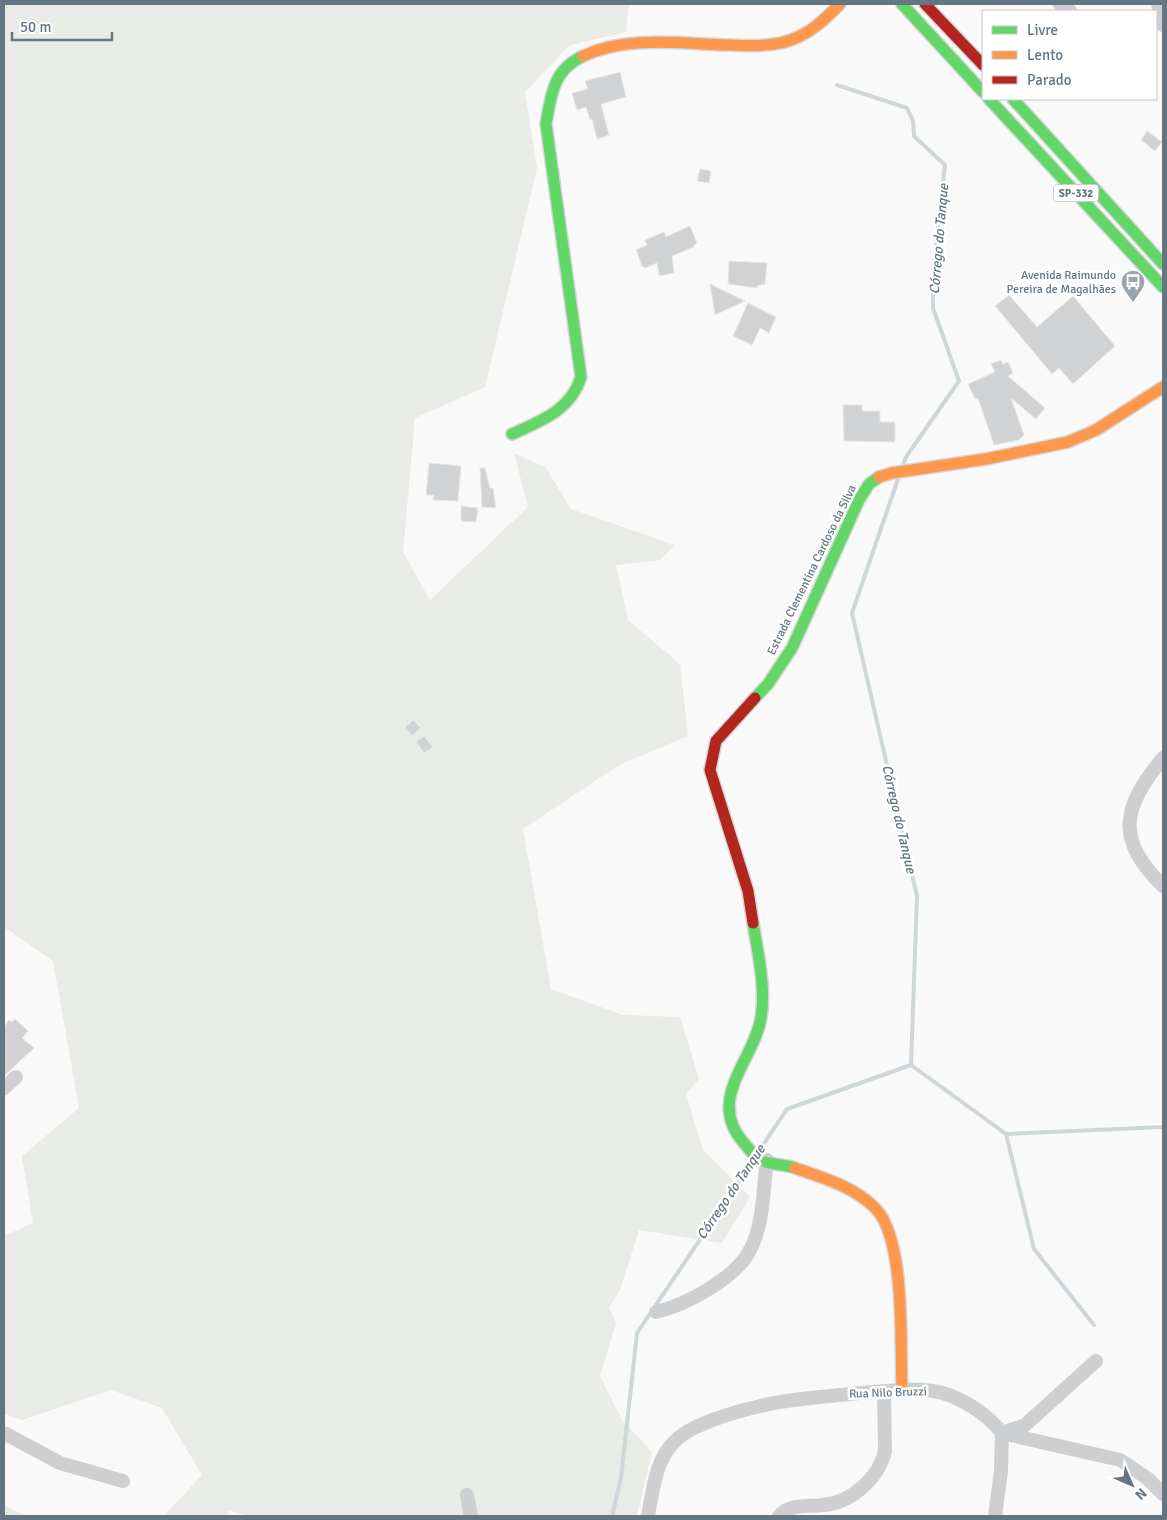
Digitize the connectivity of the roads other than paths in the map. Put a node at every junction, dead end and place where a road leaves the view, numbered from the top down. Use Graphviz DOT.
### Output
graph roads {
  1 [pos="840,4"];
  2 [pos="902,4"];
  3 [pos="925,4"];
  4 [pos="1158,4"];
  5 [pos="1163,25"];
  6 [pos="982,64"];
  7 [pos="982,91"];
  8 [pos="990,100"];
  9 [pos="1014,100"];
  10 [pos="1163,264"];
  11 [pos="1163,286"];
  12 [pos="1163,387"];
  13 [pos="512,434"];
  14 [pos="1163,758"];
  15 [pos="1163,886"];
  16 [pos="16,1078"];
  17 [pos="4,1088"];
  18 [pos="763,1160"];
  19 [pos="656,1312"];
  20 [pos="1096,1361"];
  21 [pos="884,1391"];
  22 [pos="902,1391"];
  23 [pos="4,1433"];
  24 [pos="1002,1433"];
  25 [pos="123,1481"];
  26 [pos="467,1494"];
  27 [pos="1163,1494"];
  28 [pos="471,1516"];
  29 [pos="648,1516"];
  30 [pos="779,1516"];
  31 [pos="995,1516"];
  1 -- 13 [label="street"];
  2 -- 7 [label="street"];
  3 -- 6 [label="street"];
  4 -- 5 [label="street"];
  8 -- 11 [label="street, SP-332"];
  9 -- 10 [label="street, SP-332"];
  12 -- 18 [label="street, Estrada Clementina Cardoso da Silva"];
  14 -- 15 [label="street"];
  16 -- 17 [label="street"];
  18 -- 19 [label="street"];
  18 -- 22 [label="street, Estrada Clementina Cardoso da Silva"];
  20 -- 24 [label="street"];
  21 -- 22 [label="street, Rua Nilo Bruzzi"];
  21 -- 29 [label="street, Rua Nilo Bruzzi"];
  21 -- 30 [label="street"];
  22 -- 24 [label="street, Rua Nilo Bruzzi"];
  23 -- 25 [label="street"];
  24 -- 27 [label="street"];
  24 -- 31 [label="street"];
  26 -- 28 [label="street"];
}
